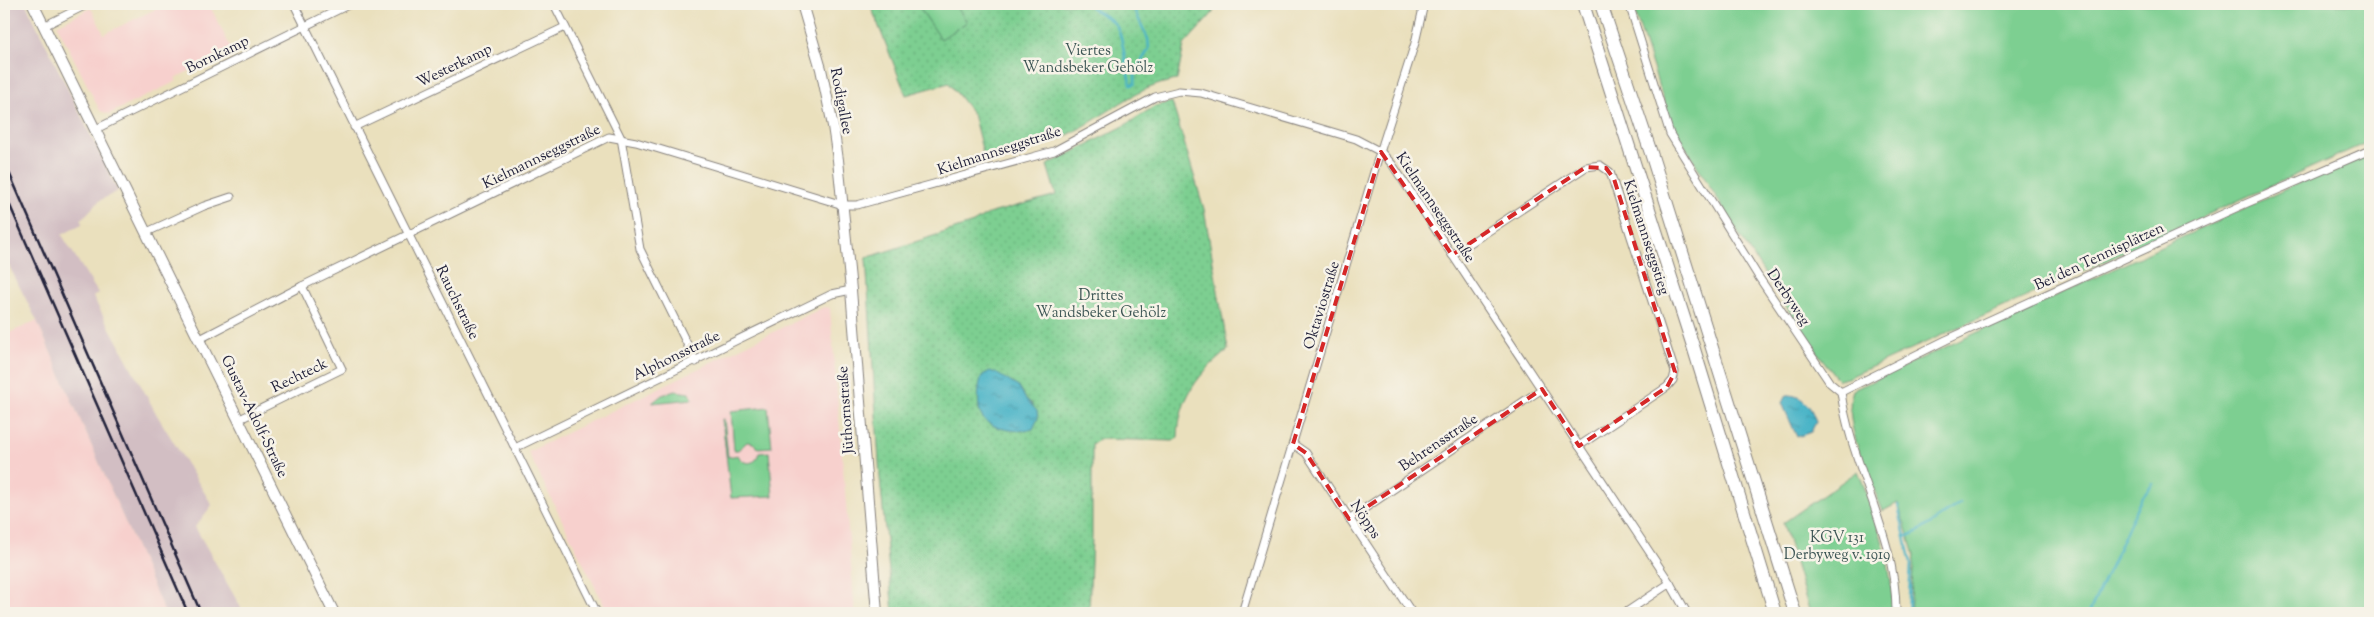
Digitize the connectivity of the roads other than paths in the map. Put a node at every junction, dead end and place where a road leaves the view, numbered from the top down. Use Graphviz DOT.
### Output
graph roads {
  1 [pos="34,4"];
  2 [pos="88,4"];
  3 [pos="294,4"];
  4 [pos="350,4"];
  5 [pos="554,4"];
  6 [pos="802,4"];
  7 [pos="1424,4"];
  8 [pos="1583,4"];
  9 [pos="1601,4"];
  10 [pos="1629,4"];
  11 [pos="44,26"];
  12 [pos="304,26"];
  13 [pos="565,27"];
  14 [pos="354,128"];
  15 [pos="96,129"];
  16 [pos="621,138"];
  17 [pos="2370,150"];
  18 [pos="1381,152"];
  19 [pos="231,198"];
  20 [pos="843,205"];
  21 [pos="147,232"];
  22 [pos="409,235"];
  23 [pos="1452,256"];
  24 [pos="302,286"];
  25 [pos="851,290"];
  26 [pos="200,339"];
  27 [pos="696,362"];
  28 [pos="1542,389"];
  29 [pos="1841,392"];
  30 [pos="240,419"];
  31 [pos="1293,444"];
  32 [pos="1579,446"];
  33 [pos="515,448"];
  34 [pos="1349,519"];
  35 [pos="1670,583"];
  36 [pos="334,613"];
  37 [pos="597,613"];
  38 [pos="877,613"];
  39 [pos="1242,613"];
  40 [pos="1412,613"];
  41 [pos="1625,613"];
  42 [pos="1687,613"];
  43 [pos="1775,613"];
  44 [pos="1794,613"];
  45 [pos="1896,613"];
  1 -- 11 [label="street, Gustav-Adolf-Straße"];
  2 -- 11 [label="street"];
  3 -- 12 [label="street, Rauchstraße"];
  4 -- 12 [label="street, Bornkamp"];
  5 -- 13 [label="street"];
  6 -- 20 [label="street, Rodigallee"];
  7 -- 18 [label="street, Oktaviostraße"];
  8 -- 43 [label="highway"];
  9 -- 44 [label="highway"];
  10 -- 29 [label="street, Derbyweg"];
  11 -- 15 [label="street, Gustav-Adolf-Straße"];
  12 -- 14 [label="street, Rauchstraße"];
  12 -- 15 [label="street, Bornkamp"];
  13 -- 14 [label="street, Westerkamp"];
  13 -- 16 [label="street"];
  14 -- 22 [label="street, Rauchstraße"];
  15 -- 21 [label="street, Gustav-Adolf-Straße"];
  16 -- 20 [label="street, Kielmannseggstraße"];
  16 -- 22 [label="street, Kielmannseggstraße"];
  16 -- 27 [label="street"];
  17 -- 29 [label="street, Bei den Tennisplätzen"];
  18 -- 20 [label="street, Kielmannseggstraße"];
  18 -- 23 [label="street, Kielmannseggstraße"];
  18 -- 31 [label="street, Oktaviostraße"];
  19 -- 21 [label="street"];
  20 -- 25 [label="street, Jüthornstraße"];
  21 -- 26 [label="street, Gustav-Adolf-Straße"];
  22 -- 24 [label="street, Kielmannseggstraße"];
  22 -- 33 [label="street, Rauchstraße"];
  23 -- 28 [label="street, Kielmannseggstraße"];
  23 -- 32 [label="street, Kielmannseggstieg"];
  24 -- 26 [label="street, Kielmannseggstraße"];
  24 -- 30 [label="street, Rechteck"];
  25 -- 27 [label="street, Alphonsstraße"];
  25 -- 38 [label="street, Jüthornstraße"];
  26 -- 30 [label="street, Gustav-Adolf-Straße"];
  27 -- 33 [label="street, Alphonsstraße"];
  28 -- 32 [label="street, Kielmannseggstraße"];
  28 -- 34 [label="street, Behrensstraße"];
  29 -- 45 [label="street"];
  30 -- 36 [label="street, Gustav-Adolf-Straße"];
  31 -- 34 [label="street, Nöpps"];
  31 -- 39 [label="street, Oktaviostraße"];
  32 -- 35 [label="street, Kielmannseggstraße"];
  33 -- 37 [label="street, Rauchstraße"];
  34 -- 40 [label="street, Nöpps"];
  35 -- 41 [label="street"];
  35 -- 42 [label="street, Kielmannseggstraße"];
}
